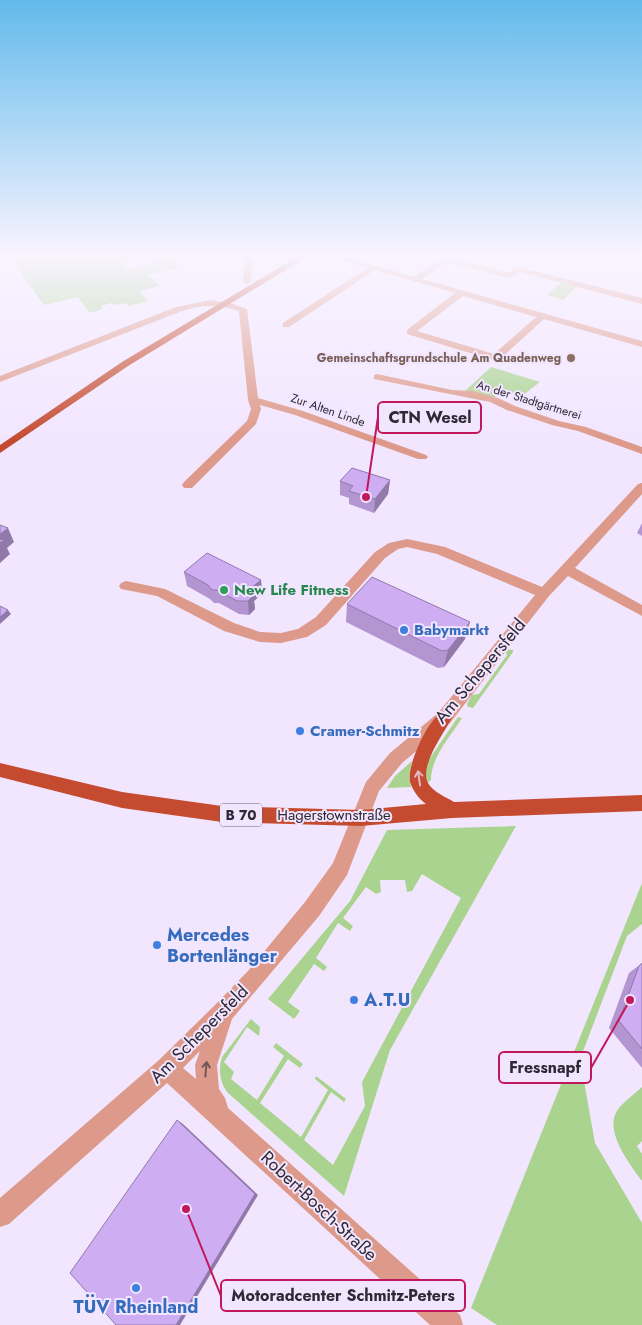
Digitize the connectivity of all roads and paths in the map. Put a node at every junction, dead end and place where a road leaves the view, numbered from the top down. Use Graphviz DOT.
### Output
graph roads {
  1 [pos="162,316"];
  2 [pos="206,316"];
  3 [pos="244,316"];
  4 [pos="300,316"];
  5 [pos="431,316"];
  6 [pos="542,316"];
  7 [pos="286,325"];
  8 [pos="641,342"];
  9 [pos="377,377"];
  10 [pos="0,379"];
  11 [pos="253,400"];
  12 [pos="0,450"];
  13 [pos="642,451"];
  14 [pos="422,457"];
  15 [pos="188,485"];
  16 [pos="642,486"];
  17 [pos="566,569"];
  18 [pos="126,586"];
  19 [pos="544,593"];
  20 [pos="642,611"];
  21 [pos="444,718"];
  22 [pos="0,770"];
  23 [pos="642,803"];
  24 [pos="452,810"];
  25 [pos="362,818"];
  26 [pos="224,1012"];
  27 [pos="167,1068"];
  28 [pos="233,1127"];
  29 [pos="0,1215"];
  30 [pos="450,1325"];
  1 -- 10 [label="street"];
  2 -- 12 [label="main road"];
  3 -- 11 [label="street"];
  4 -- 7 [label="street"];
  5 -- 6 [label="street"];
  6 -- 8 [label="street"];
  9 -- 13 [label="street, An der Stadtgärtnerei"];
  11 -- 14 [label="street, Zur Alten Linde"];
  11 -- 15 [label="street"];
  16 -- 17 [label="street, Am Schepersfeld"];
  17 -- 19 [label="street, Am Schepersfeld"];
  17 -- 20 [label="street"];
  18 -- 19 [label="street"];
  19 -- 21 [label="street, Am Schepersfeld"];
  24 -- 21 [label="main road, one-way"];
  21 -- 25 [label="street, Am Schepersfeld"];
  22 -- 25 [label="main road, Hagerstownstraße / B 70"];
  23 -- 24 [label="main road, Hagerstownstraße / B 70"];
  24 -- 25 [label="main road, Hagerstownstraße / B 70"];
  25 -- 26 [label="street, Am Schepersfeld"];
  26 -- 27 [label="street, Am Schepersfeld"];
  28 -- 26 [label="street, Robert-Bosch-Straße, one-way"];
  27 -- 28 [label="street, Robert-Bosch-Straße"];
  27 -- 29 [label="street, Am Schepersfeld"];
  28 -- 30 [label="street, Robert-Bosch-Straße"];
}
